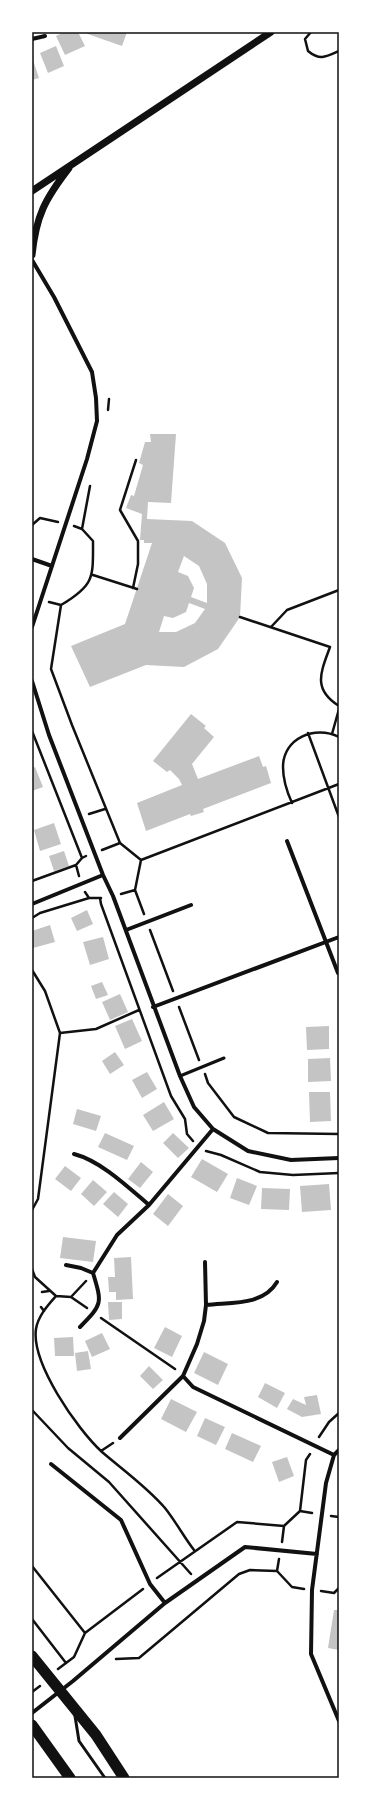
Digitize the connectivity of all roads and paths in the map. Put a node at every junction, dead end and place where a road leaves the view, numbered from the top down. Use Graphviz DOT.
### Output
graph roads {
  1 [pos="271,32"];
  2 [pos="311,32"];
  3 [pos="45,36"];
  4 [pos="32,39"];
  5 [pos="339,51"];
  6 [pos="73,164"];
  7 [pos="32,191"];
  8 [pos="32,255"];
  9 [pos="32,260"];
  10 [pos="136,460"];
  11 [pos="66,523"];
  12 [pos="32,525"];
  13 [pos="32,559"];
  14 [pos="52,566"];
  15 [pos="93,574"];
  16 [pos="133,588"];
  17 [pos="136,589"];
  18 [pos="339,590"];
  19 [pos="40,601"];
  20 [pos="61,604"];
  21 [pos="240,617"];
  22 [pos="32,627"];
  23 [pos="271,627"];
  24 [pos="32,681"];
  25 [pos="339,708"];
  26 [pos="32,731"];
  27 [pos="308,733"];
  28 [pos="332,734"];
  29 [pos="339,738"];
  30 [pos="339,784"];
  31 [pos="328,788"];
  32 [pos="292,803"];
  33 [pos="105,809"];
  34 [pos="89,814"];
  35 [pos="339,817"];
  36 [pos="287,841"];
  37 [pos="120,843"];
  38 [pos="82,858"];
  39 [pos="141,860"];
  40 [pos="103,875"];
  41 [pos="135,890"];
  42 [pos="88,898"];
  43 [pos="32,904"];
  44 [pos="191,905"];
  45 [pos="32,918"];
  46 [pos="147,922"];
  47 [pos="126,930"];
  48 [pos="339,937"];
  49 [pos="327,942"];
  50 [pos="32,970"];
  51 [pos="338,973"];
  52 [pos="176,998"];
  53 [pos="153,1007"];
  54 [pos="139,1010"];
  55 [pos="60,1033"];
  56 [pos="224,1058"];
  57 [pos="202,1067"];
  58 [pos="180,1076"];
  59 [pos="212,1129"];
  60 [pos="339,1134"];
  61 [pos="74,1154"];
  62 [pos="339,1158"];
  63 [pos="149,1205"];
  64 [pos="32,1210"];
  65 [pos="205,1262"];
  66 [pos="66,1265"];
  67 [pos="32,1269"];
  68 [pos="93,1273"];
  69 [pos="277,1282"];
  70 [pos="50,1291"];
  71 [pos="42,1292"];
  72 [pos="56,1296"];
  73 [pos="71,1297"];
  74 [pos="206,1305"];
  75 [pos="41,1307"];
  76 [pos="44,1311"];
  77 [pos="94,1313"];
  78 [pos="80,1327"];
  79 [pos="183,1376"];
  80 [pos="32,1410"];
  81 [pos="339,1413"];
  82 [pos="120,1438"];
  83 [pos="313,1446"];
  84 [pos="101,1450"];
  85 [pos="339,1450"];
  86 [pos="334,1456"];
  87 [pos="51,1464"];
  88 [pos="322,1515"];
  89 [pos="339,1517"];
  90 [pos="284,1526"];
  91 [pos="194,1550"];
  92 [pos="280,1550"];
  93 [pos="317,1554"];
  94 [pos="32,1566"];
  95 [pos="277,1571"];
  96 [pos="197,1581"];
  97 [pos="339,1588"];
  98 [pos="312,1590"];
  99 [pos="165,1603"];
  100 [pos="32,1619"];
  101 [pos="85,1634"];
  102 [pos="32,1656"];
  103 [pos="111,1662"];
  104 [pos="66,1663"];
  105 [pos="74,1709"];
  106 [pos="32,1713"];
  107 [pos="339,1721"];
  108 [pos="32,1725"];
  109 [pos="70,1778"];
  110 [pos="106,1778"];
  111 [pos="124,1778"];
  1 -- 6 [label="street"];
  2 -- 5 [label="path"];
  3 -- 4 [label="street"];
  6 -- 7 [label="street"];
  6 -- 8 [label="street"];
  9 -- 11 [label="street"];
  10 -- 16 [label="path"];
  11 -- 12 [label="path"];
  11 -- 14 [label="street"];
  11 -- 15 [label="path"];
  13 -- 14 [label="street"];
  14 -- 19 [label="street"];
  15 -- 16 [label="path"];
  15 -- 20 [label="path"];
  16 -- 17 [label="path"];
  18 -- 23 [label="path"];
  19 -- 20 [label="path"];
  19 -- 22 [label="street"];
  20 -- 33 [label="path"];
  21 -- 23 [label="path"];
  23 -- 25 [label="path"];
  24 -- 40 [label="street"];
  25 -- 28 [label="path"];
  26 -- 38 [label="path"];
  27 -- 28 [label="path"];
  27 -- 31 [label="path"];
  27 -- 32 [label="path"];
  28 -- 29 [label="path"];
  30 -- 31 [label="path"];
  31 -- 32 [label="path"];
  31 -- 35 [label="path"];
  32 -- 39 [label="path"];
  33 -- 34 [label="path"];
  33 -- 37 [label="path"];
  36 -- 49 [label="street"];
  40 -- 43 [label="street"];
  40 -- 47 [label="street"];
  41 -- 46 [label="path"];
  42 -- 45 [label="path"];
  44 -- 46 [label="street"];
  46 -- 47 [label="street"];
  46 -- 52 [label="path"];
  47 -- 53 [label="street"];
  48 -- 49 [label="street"];
  49 -- 51 [label="street"];
  49 -- 52 [label="street"];
  50 -- 55 [label="path"];
  52 -- 53 [label="street"];
  52 -- 57 [label="path"];
  53 -- 58 [label="street"];
  54 -- 55 [label="path"];
  55 -- 64 [label="path"];
  56 -- 57 [label="lane"];
  57 -- 58 [label="lane"];
  57 -- 60 [label="path"];
  58 -- 59 [label="street"];
  59 -- 62 [label="street"];
  59 -- 63 [label="street"];
  61 -- 63 [label="street"];
  63 -- 68 [label="street"];
  65 -- 74 [label="street"];
  66 -- 68 [label="street"];
  67 -- 70 [label="path"];
  68 -- 73 [label="path"];
  68 -- 77 [label="street"];
  69 -- 74 [label="street"];
  70 -- 71 [label="path"];
  70 -- 72 [label="path"];
  72 -- 73 [label="path"];
  72 -- 76 [label="path"];
  73 -- 77 [label="path"];
  74 -- 79 [label="street"];
  75 -- 76 [label="path"];
  76 -- 84 [label="path"];
  77 -- 78 [label="street"];
  77 -- 79 [label="path"];
  79 -- 82 [label="street"];
  79 -- 83 [label="street"];
  80 -- 96 [label="path"];
  81 -- 83 [label="path"];
  82 -- 84 [label="path"];
  83 -- 86 [label="street"];
  83 -- 88 [label="path"];
  84 -- 91 [label="path"];
  85 -- 86 [label="street"];
  86 -- 88 [label="street"];
  87 -- 99 [label="street"];
  88 -- 89 [label="path"];
  88 -- 93 [label="street"];
  90 -- 92 [label="path"];
  92 -- 93 [label="street"];
  92 -- 95 [label="path"];
  92 -- 96 [label="street"];
  93 -- 98 [label="street"];
  94 -- 101 [label="path"];
  95 -- 98 [label="path"];
  95 -- 103 [label="path"];
  96 -- 99 [label="street"];
  97 -- 98 [label="path"];
  98 -- 107 [label="street"];
  99 -- 106 [label="street"];
  100 -- 104 [label="path"];
  102 -- 105 [label="highway"];
  105 -- 110 [label="lane"];
  105 -- 111 [label="highway"];
  108 -- 109 [label="highway"];
}
